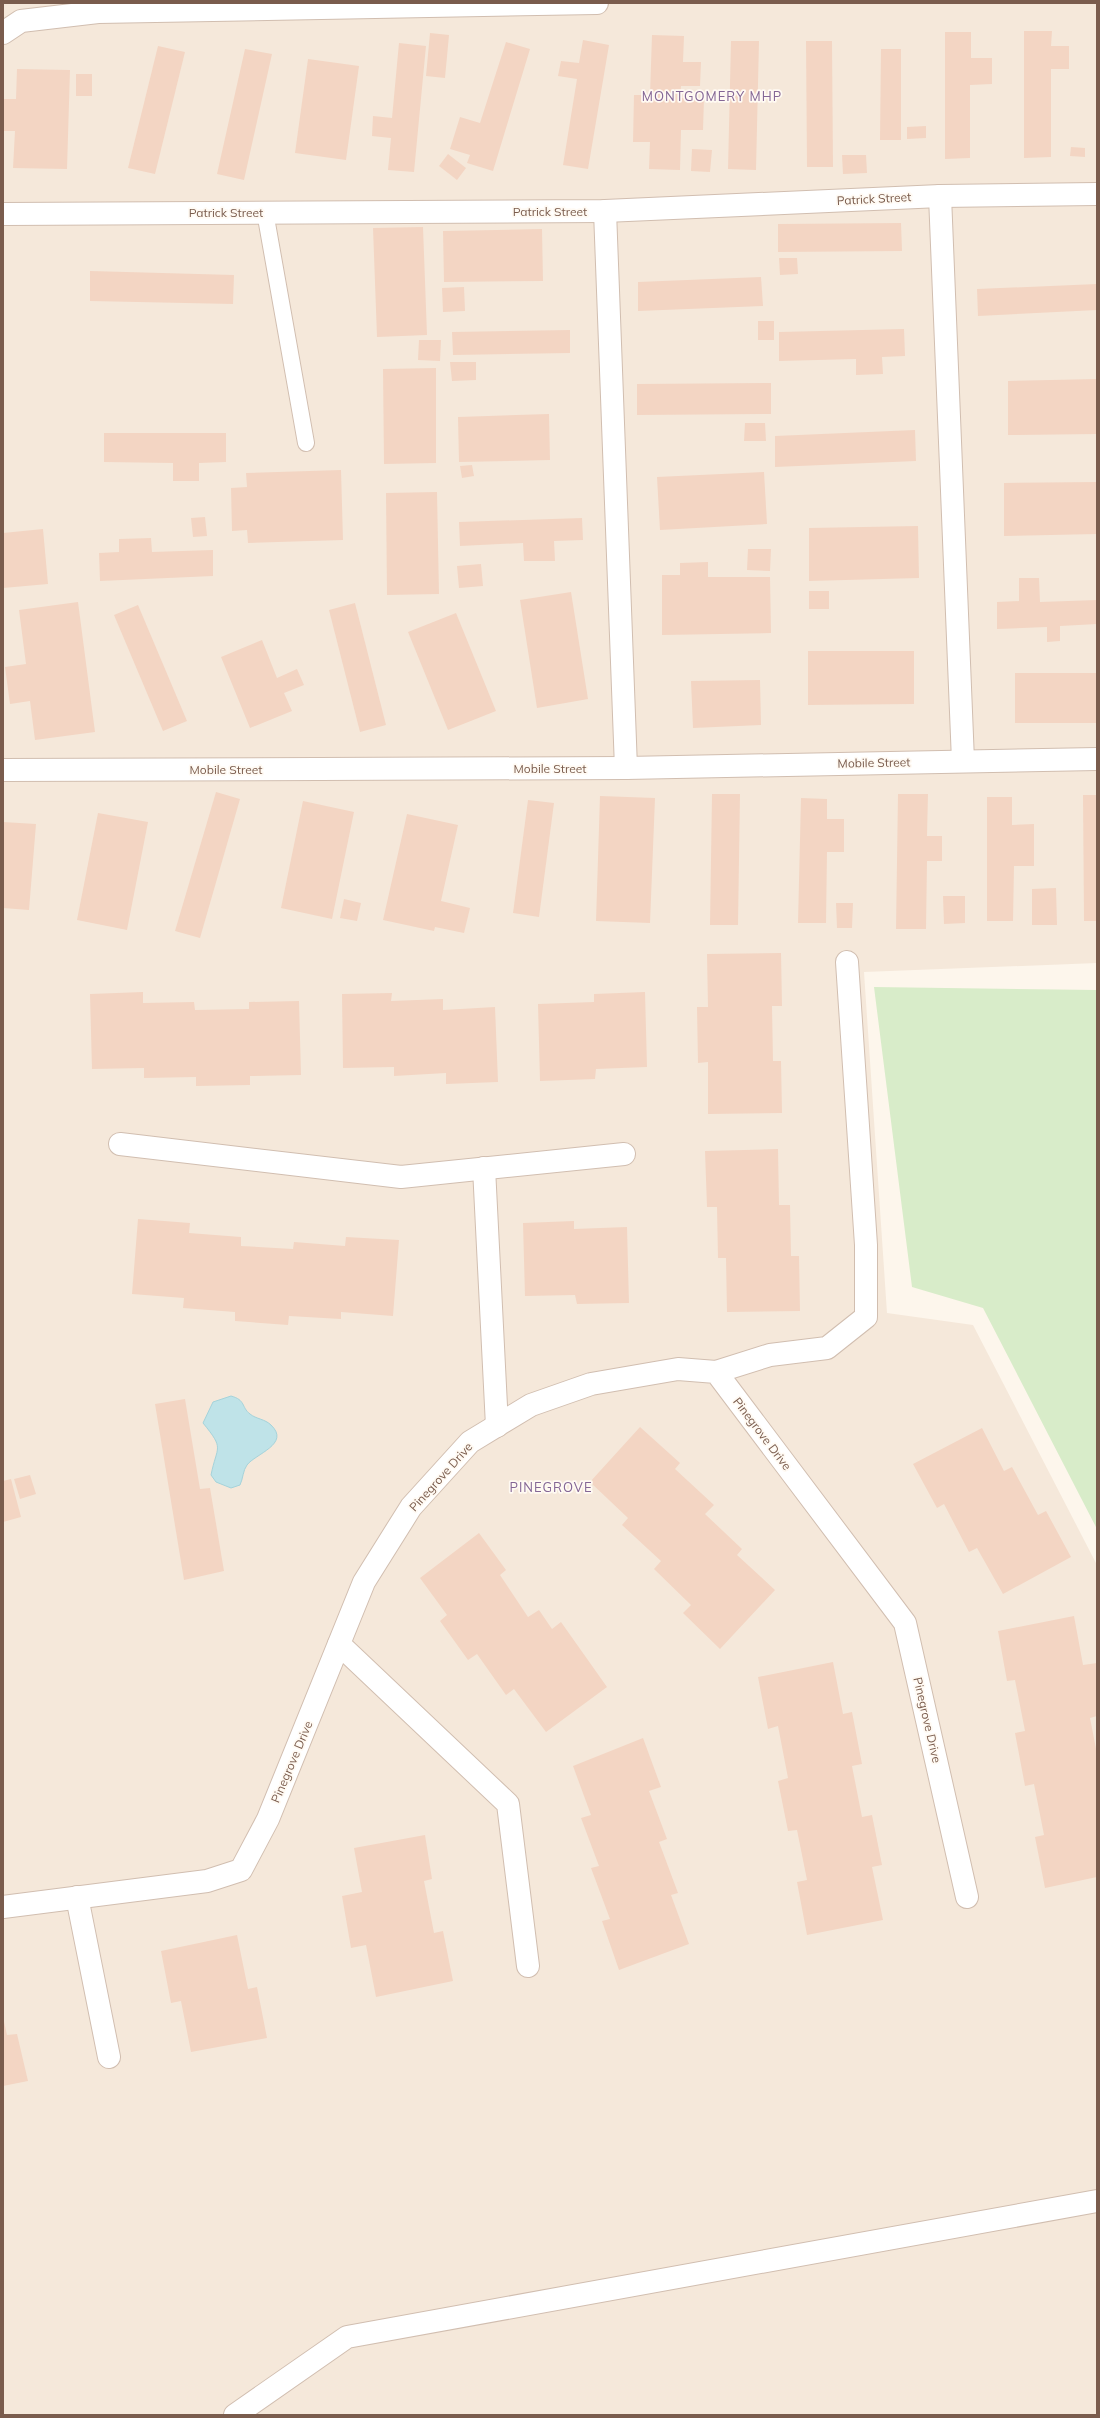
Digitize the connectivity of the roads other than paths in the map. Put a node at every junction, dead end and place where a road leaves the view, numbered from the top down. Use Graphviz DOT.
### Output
graph roads {
  1 [pos="597,3"];
  2 [pos="3,33"];
  3 [pos="1097,194"];
  4 [pos="940,196"];
  5 [pos="605,211"];
  6 [pos="265,212"];
  7 [pos="3,214"];
  8 [pos="306,443"];
  9 [pos="1097,759"];
  10 [pos="963,761"];
  11 [pos="626,768"];
  12 [pos="3,770"];
  13 [pos="847,962"];
  14 [pos="120,1144"];
  15 [pos="624,1154"];
  16 [pos="484,1168"];
  17 [pos="716,1372"];
  18 [pos="498,1426"];
  19 [pos="339,1644"];
  20 [pos="77,1897"];
  21 [pos="967,1897"];
  22 [pos="3,1907"];
  23 [pos="528,1966"];
  24 [pos="109,2057"];
  25 [pos="1097,2201"];
  26 [pos="235,2415"];
  1 -- 2 [label="street"];
  3 -- 4 [label="street, Patrick Street"];
  4 -- 5 [label="street, Patrick Street"];
  4 -- 10 [label="street"];
  5 -- 6 [label="street, Patrick Street"];
  5 -- 11 [label="street"];
  6 -- 7 [label="street, Patrick Street"];
  6 -- 8 [label="lane"];
  9 -- 10 [label="street, Mobile Street"];
  10 -- 11 [label="street, Mobile Street"];
  11 -- 12 [label="street, Mobile Street"];
  13 -- 17 [label="street"];
  14 -- 16 [label="street"];
  15 -- 16 [label="street"];
  16 -- 18 [label="street"];
  17 -- 18 [label="street, Pinegrove Drive"];
  17 -- 21 [label="street, Pinegrove Drive"];
  18 -- 19 [label="street, Pinegrove Drive"];
  19 -- 20 [label="street, Pinegrove Drive"];
  19 -- 23 [label="street"];
  20 -- 22 [label="street, Pinegrove Drive"];
  20 -- 24 [label="street"];
  25 -- 26 [label="street"];
}
